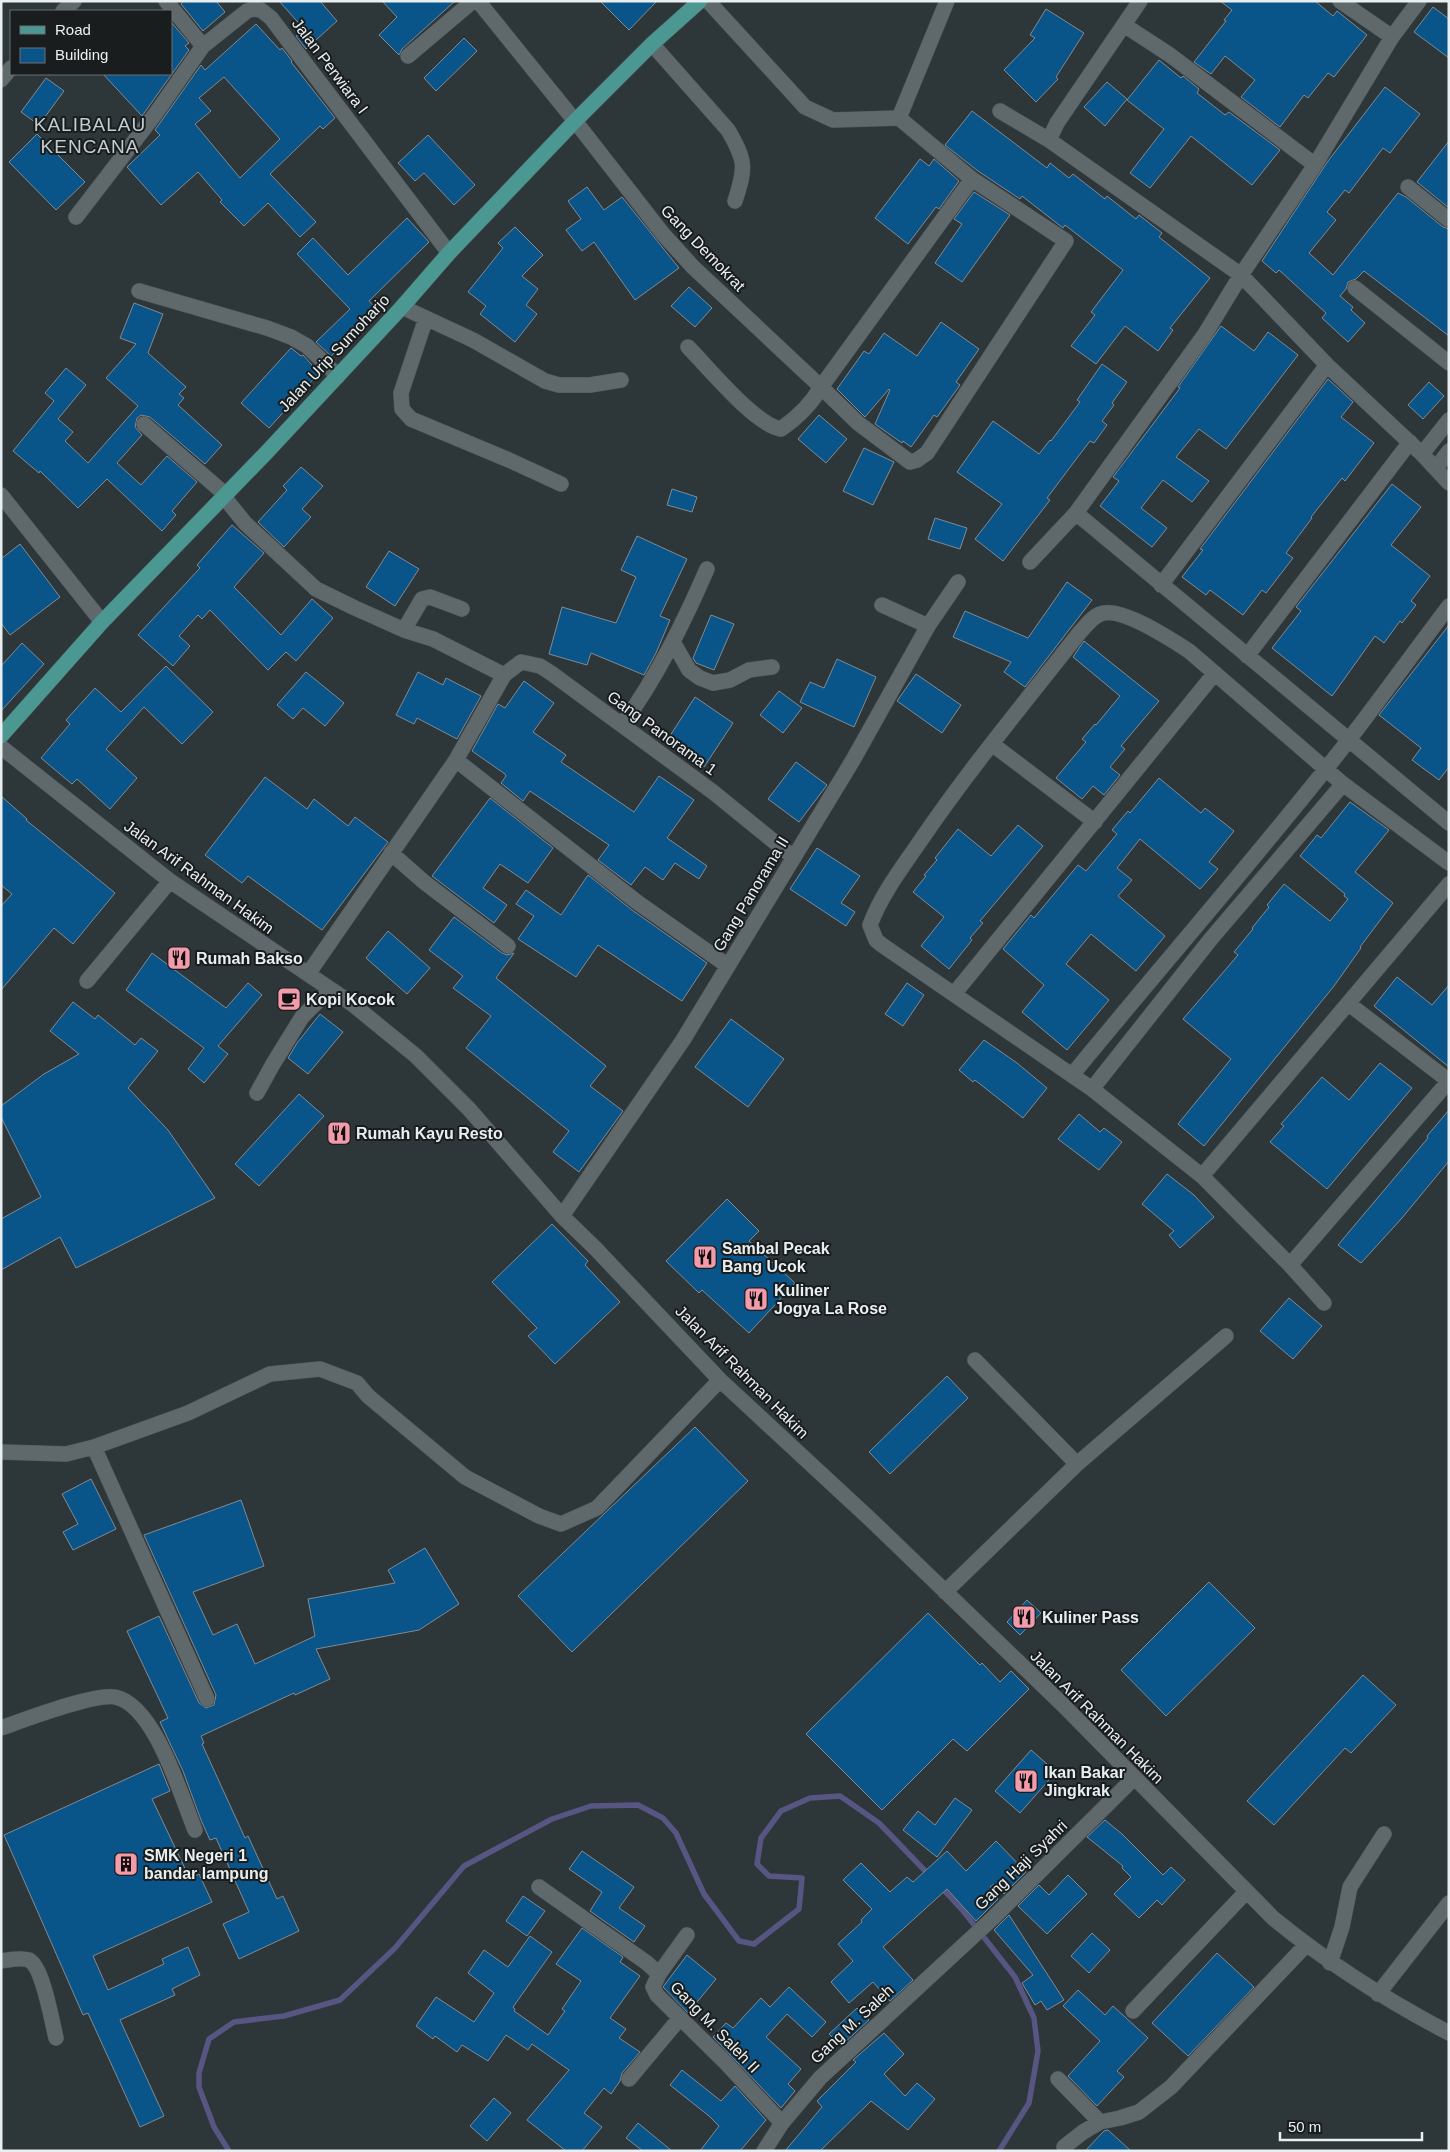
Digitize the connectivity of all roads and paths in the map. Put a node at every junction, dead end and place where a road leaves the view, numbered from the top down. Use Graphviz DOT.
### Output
graph roads {
  1 [pos="74,1"];
  2 [pos="166,1"];
  3 [pos="473,1"];
  4 [pos="478,1"];
  5 [pos="700,1"];
  6 [pos="708,1"];
  7 [pos="947,1"];
  8 [pos="1140,1"];
  9 [pos="1340,1"];
  10 [pos="1420,1"];
  11 [pos="64,10"];
  12 [pos="1124,25"];
  13 [pos="1392,37"];
  14 [pos="652,44"];
  15 [pos="203,46"];
  16 [pos="408,56"];
  17 [pos="10,69"];
  18 [pos="1,80"];
  19 [pos="1000,111"];
  20 [pos="899,118"];
  21 [pos="575,121"];
  22 [pos="1050,140"];
  23 [pos="1316,165"];
  24 [pos="972,179"];
  25 [pos="1408,188"];
  26 [pos="735,201"];
  27 [pos="76,218"];
  28 [pos="1449,220"];
  29 [pos="449,253"];
  30 [pos="1241,275"];
  31 [pos="1355,288"];
  32 [pos="139,290"];
  33 [pos="402,307"];
  34 [pos="426,318"];
  35 [pos="688,347"];
  36 [pos="1449,363"];
  37 [pos="1327,365"];
  38 [pos="338,376"];
  39 [pos="622,380"];
  40 [pos="821,387"];
  41 [pos="1449,420"];
  42 [pos="144,424"];
  43 [pos="1410,442"];
  44 [pos="1449,452"];
  45 [pos="1422,454"];
  46 [pos="1436,468"];
  47 [pos="1449,483"];
  48 [pos="561,484"];
  49 [pos="1,495"];
  50 [pos="225,496"];
  51 [pos="1076,513"];
  52 [pos="1030,562"];
  53 [pos="707,569"];
  54 [pos="958,582"];
  55 [pos="1161,586"];
  56 [pos="882,605"];
  57 [pos="1449,606"];
  58 [pos="462,609"];
  59 [pos="102,622"];
  60 [pos="928,626"];
  61 [pos="404,630"];
  62 [pos="673,642"];
  63 [pos="1247,656"];
  64 [pos="772,666"];
  65 [pos="1215,673"];
  66 [pos="504,675"];
  67 [pos="622,725"];
  68 [pos="1,736"];
  69 [pos="1346,742"];
  70 [pos="992,744"];
  71 [pos="1,747"];
  72 [pos="456,760"];
  73 [pos="1329,765"];
  74 [pos="1343,784"];
  75 [pos="1447,818"];
  76 [pos="1095,822"];
  77 [pos="391,853"];
  78 [pos="793,857"];
  79 [pos="1449,863"];
  80 [pos="170,881"];
  81 [pos="1449,884"];
  82 [pos="508,946"];
  83 [pos="728,966"];
  84 [pos="308,974"];
  85 [pos="87,981"];
  86 [pos="330,989"];
  87 [pos="954,994"];
  88 [pos="1349,1004"];
  89 [pos="1072,1075"];
  90 [pos="1449,1081"];
  91 [pos="1092,1089"];
  92 [pos="257,1093"];
  93 [pos="1202,1176"];
  94 [pos="562,1216"];
  95 [pos="1290,1265"];
  96 [pos="1324,1303"];
  97 [pos="1226,1336"];
  98 [pos="976,1360"];
  99 [pos="720,1380"];
  100 [pos="94,1447"];
  101 [pos="1,1452"];
  102 [pos="1078,1464"];
  103 [pos="945,1592"];
  104 [pos="207,1699"];
  105 [pos="1,1728"];
  106 [pos="1134,1778"];
  107 [pos="195,1830"];
  108 [pos="1384,1834"];
  109 [pos="539,1886"];
  110 [pos="1246,1892"];
  111 [pos="1449,1903"];
  112 [pos="974,1934"];
  113 [pos="688,1935"];
  114 [pos="1306,1945"];
  115 [pos="1,1961"];
  116 [pos="1330,1963"];
  117 [pos="659,1974"];
  118 [pos="1378,1994"];
  119 [pos="1133,2011"];
  120 [pos="680,2018"];
  121 [pos="1449,2033"];
  122 [pos="56,2038"];
  123 [pos="629,2079"];
  124 [pos="1058,2079"];
  125 [pos="1100,2122"];
  126 [pos="782,2123"];
  127 [pos="1064,2147"];
  128 [pos="764,2151"];
  1 -- 11 [label="street"];
  2 -- 15 [label="street"];
  3 -- 16 [label="street"];
  4 -- 21 [label="street, Gang Demokrat"];
  5 -- 14 [label="main road, Jalan Urip Sumoharjo"];
  6 -- 20 [label="street"];
  7 -- 20 [label="street"];
  8 -- 12 [label="street"];
  9 -- 13 [label="street"];
  10 -- 13 [label="street"];
  12 -- 22 [label="street"];
  12 -- 23 [label="street"];
  13 -- 23 [label="street"];
  14 -- 21 [label="main road, Jalan Urip Sumoharjo"];
  14 -- 26 [label="street"];
  15 -- 27 [label="street, Jalan Perwiara I"];
  15 -- 29 [label="street, Jalan Perwiara I"];
  17 -- 18 [label="street"];
  19 -- 22 [label="street"];
  20 -- 24 [label="street"];
  21 -- 29 [label="main road, Jalan Urip Sumoharjo"];
  21 -- 40 [label="street, Gang Demokrat"];
  22 -- 30 [label="street"];
  23 -- 30 [label="street"];
  24 -- 40 [label="street"];
  24 -- 40 [label="street, Gang Demokrat"];
  25 -- 28 [label="street"];
  29 -- 33 [label="main road, Jalan Urip Sumoharjo"];
  30 -- 37 [label="street"];
  30 -- 51 [label="street"];
  31 -- 36 [label="street"];
  32 -- 38 [label="street"];
  33 -- 34 [label="street"];
  33 -- 38 [label="main road, Jalan Urip Sumoharjo"];
  34 -- 39 [label="street"];
  34 -- 48 [label="street"];
  35 -- 40 [label="street"];
  37 -- 43 [label="street"];
  37 -- 55 [label="street"];
  38 -- 50 [label="main road, Jalan Urip Sumoharjo"];
  41 -- 45 [label="street"];
  42 -- 50 [label="street"];
  43 -- 45 [label="street"];
  43 -- 63 [label="street"];
  44 -- 46 [label="street"];
  45 -- 46 [label="street"];
  46 -- 47 [label="street"];
  49 -- 59 [label="street"];
  50 -- 59 [label="main road, Jalan Urip Sumoharjo"];
  50 -- 61 [label="street"];
  51 -- 52 [label="street"];
  51 -- 55 [label="street"];
  53 -- 62 [label="street"];
  54 -- 60 [label="street, Gang Panorama II"];
  55 -- 63 [label="street"];
  56 -- 60 [label="street"];
  57 -- 69 [label="street"];
  58 -- 61 [label="street"];
  59 -- 68 [label="main road, Jalan Urip Sumoharjo"];
  60 -- 78 [label="street, Gang Panorama II"];
  61 -- 66 [label="street"];
  62 -- 64 [label="street"];
  62 -- 67 [label="street"];
  63 -- 69 [label="street"];
  65 -- 70 [label="street"];
  65 -- 73 [label="street"];
  65 -- 76 [label="street"];
  66 -- 67 [label="street, Gang Panorama 1"];
  66 -- 72 [label="street, Gang Panorama 1"];
  67 -- 78 [label="street, Gang Panorama 1"];
  69 -- 73 [label="street"];
  69 -- 75 [label="street"];
  70 -- 76 [label="street"];
  70 -- 87 [label="street"];
  71 -- 80 [label="street, Jalan Arif Rahman Hakim"];
  72 -- 77 [label="street, Gang Panorama 1"];
  72 -- 83 [label="street"];
  73 -- 74 [label="street"];
  73 -- 89 [label="street"];
  74 -- 79 [label="street"];
  74 -- 91 [label="street"];
  76 -- 87 [label="street"];
  77 -- 82 [label="street"];
  77 -- 84 [label="street, Gang Panorama 1"];
  78 -- 83 [label="street, Gang Panorama II"];
  80 -- 84 [label="street, Jalan Arif Rahman Hakim"];
  80 -- 85 [label="street"];
  81 -- 88 [label="street"];
  83 -- 94 [label="street, Gang Panorama II"];
  84 -- 86 [label="street, Jalan Arif Rahman Hakim"];
  86 -- 92 [label="street"];
  86 -- 94 [label="street, Jalan Arif Rahman Hakim"];
  87 -- 89 [label="street"];
  88 -- 90 [label="street"];
  88 -- 93 [label="street"];
  89 -- 91 [label="street"];
  90 -- 95 [label="street"];
  91 -- 93 [label="street"];
  93 -- 95 [label="street"];
  94 -- 99 [label="street, Jalan Arif Rahman Hakim"];
  95 -- 96 [label="street"];
  97 -- 102 [label="street"];
  98 -- 102 [label="street"];
  99 -- 100 [label="street"];
  99 -- 103 [label="street, Jalan Arif Rahman Hakim"];
  100 -- 101 [label="street"];
  100 -- 104 [label="street"];
  102 -- 103 [label="street"];
  103 -- 106 [label="street, Jalan Arif Rahman Hakim"];
  105 -- 107 [label="street"];
  106 -- 110 [label="street, Jalan Arif Rahman Hakim"];
  106 -- 112 [label="street, Gang Haji Syahri"];
  108 -- 116 [label="street"];
  109 -- 117 [label="street, Gang M. Saleh II"];
  110 -- 114 [label="street, Jalan Arif Rahman Hakim"];
  110 -- 119 [label="street"];
  111 -- 118 [label="street"];
  112 -- 126 [label="street, Gang M. Saleh"];
  113 -- 117 [label="street"];
  114 -- 116 [label="street, Jalan Arif Rahman Hakim"];
  114 -- 125 [label="street"];
  115 -- 122 [label="street"];
  116 -- 118 [label="street, Jalan Arif Rahman Hakim"];
  117 -- 120 [label="street, Gang M. Saleh II"];
  118 -- 121 [label="street, Jalan Arif Rahman Hakim"];
  120 -- 123 [label="street"];
  120 -- 126 [label="street, Gang M. Saleh II"];
  124 -- 125 [label="street"];
  125 -- 127 [label="street"];
  126 -- 128 [label="street, Gang M. Saleh"];
}
